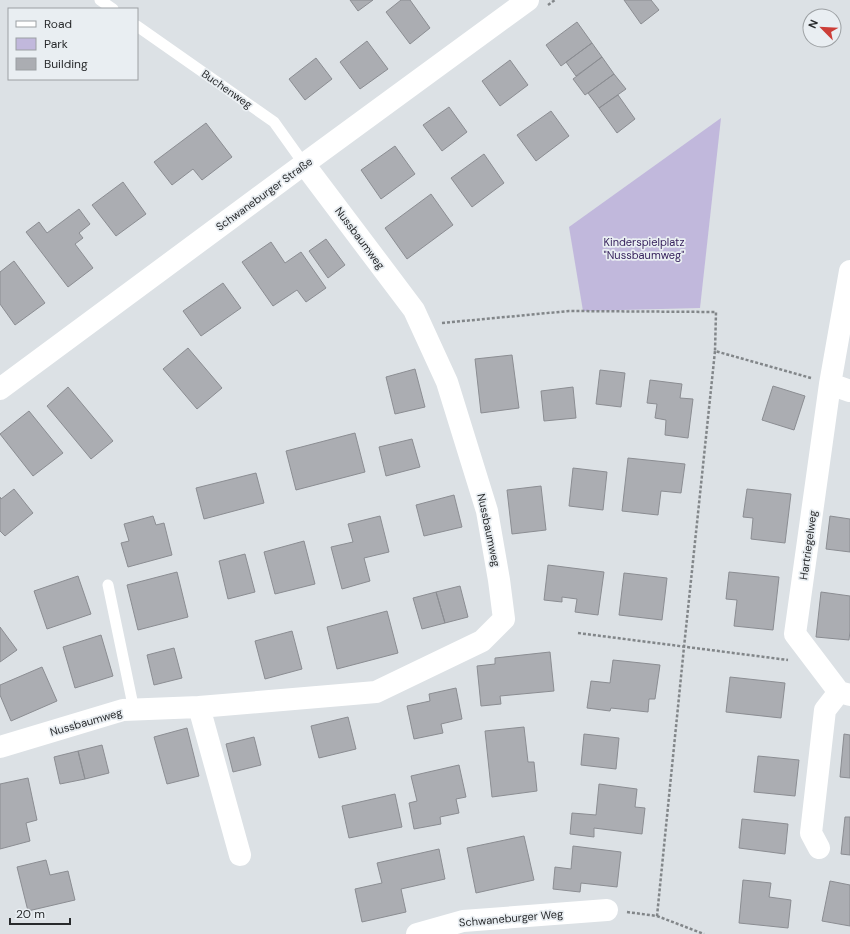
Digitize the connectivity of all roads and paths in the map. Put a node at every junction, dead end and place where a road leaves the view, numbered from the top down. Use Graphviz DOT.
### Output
graph roads {
  1 [pos="100,0"];
  2 [pos="528,0"];
  3 [pos="111,8"];
  4 [pos="138,27"];
  5 [pos="304,164"];
  6 [pos="850,271"];
  7 [pos="421,324"];
  8 [pos="715,351"];
  9 [pos="840,387"];
  10 [pos="0,389"];
  11 [pos="108,585"];
  12 [pos="578,633"];
  13 [pos="684,646"];
  14 [pos="818,664"];
  15 [pos="845,694"];
  16 [pos="199,707"];
  17 [pos="134,710"];
  18 [pos="0,747"];
  19 [pos="819,848"];
  20 [pos="240,855"];
  21 [pos="607,910"];
  22 [pos="657,916"];
  23 [pos="417,934"];
  24 [pos="704,934"];
  1 -- 3 [label="lane"];
  2 -- 5 [label="street, Schwaneburger Straße"];
  4 -- 5 [label="lane, Buchenweg"];
  5 -- 7 [label="street, Nussbaumweg"];
  5 -- 10 [label="street, Schwaneburger Straße"];
  6 -- 9 [label="street, Hartriegelweg"];
  7 -- 8 [label="path"];
  7 -- 16 [label="street, Nussbaumweg"];
  8 -- 9 [label="path"];
  8 -- 13 [label="path"];
  9 -- 14 [label="street, Hartriegelweg"];
  11 -- 17 [label="lane"];
  12 -- 13 [label="path"];
  13 -- 14 [label="path"];
  13 -- 22 [label="path"];
  14 -- 15 [label="street, Hartriegelweg"];
  15 -- 19 [label="street, Hartriegelweg"];
  16 -- 17 [label="street, Nussbaumweg"];
  16 -- 20 [label="street"];
  17 -- 18 [label="street, Nussbaumweg"];
  21 -- 22 [label="path"];
  21 -- 23 [label="street, Schwaneburger Weg"];
  22 -- 24 [label="path"];
}
